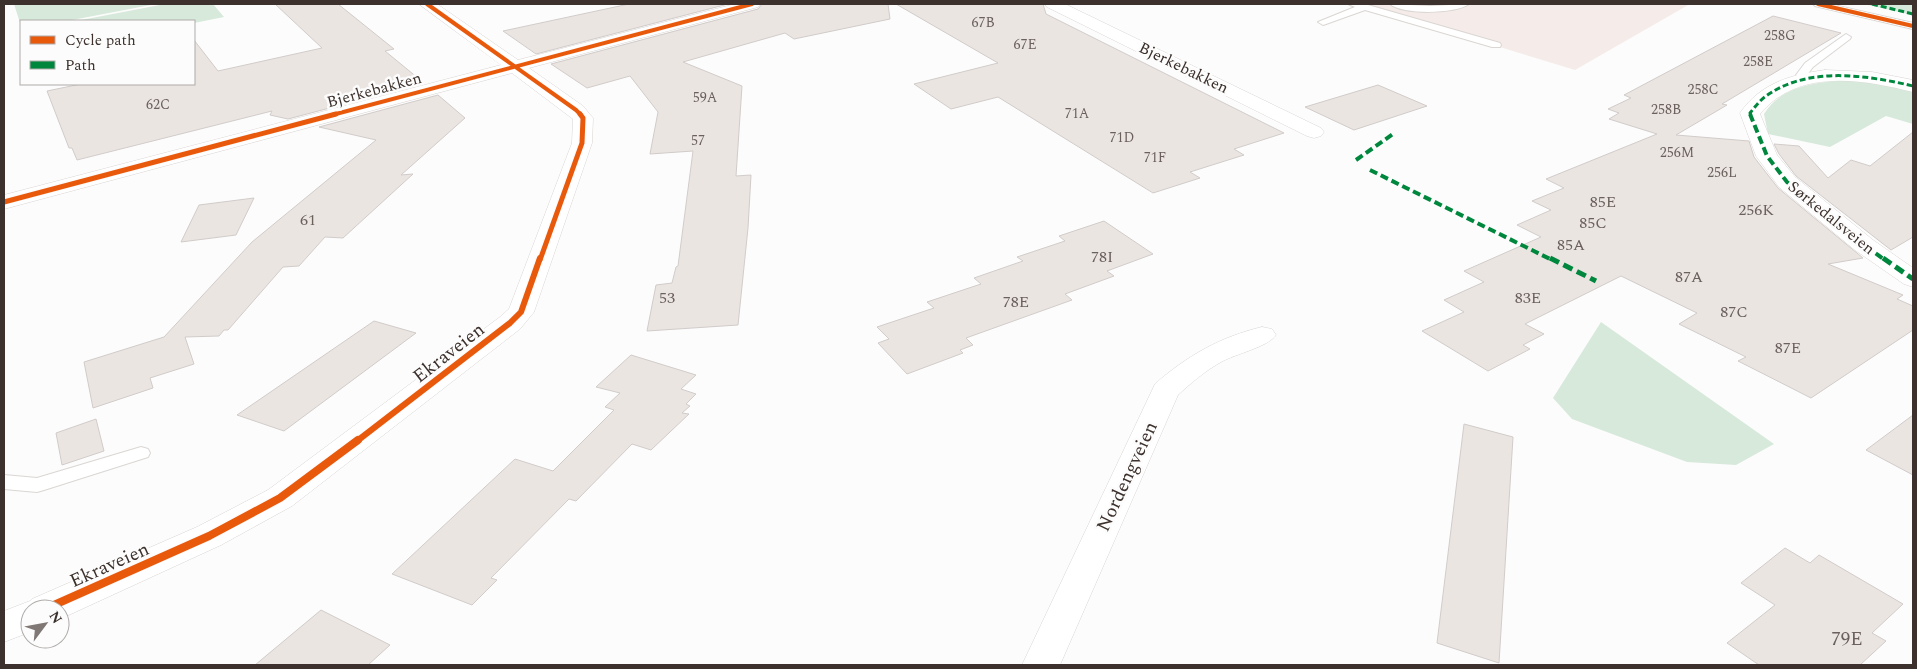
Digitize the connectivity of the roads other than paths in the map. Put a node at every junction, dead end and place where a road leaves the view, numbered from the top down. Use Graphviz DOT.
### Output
graph roads {
  1 [pos="427,4"];
  2 [pos="752,4"];
  3 [pos="1053,4"];
  4 [pos="1353,4"];
  5 [pos="1395,4"];
  6 [pos="1464,4"];
  7 [pos="1818,4"];
  8 [pos="1365,7"];
  9 [pos="1323,22"];
  10 [pos="1913,26"];
  11 [pos="1846,37"];
  12 [pos="1496,45"];
  13 [pos="515,66"];
  14 [pos="1804,78"];
  15 [pos="1913,86"];
  16 [pos="1314,132"];
  17 [pos="4,202"];
  18 [pos="1913,279"];
  19 [pos="1262,335"];
  20 [pos="141,454"];
  21 [pos="4,482"];
  22 [pos="67,599"];
  23 [pos="20,620"];
  24 [pos="4,627"];
  25 [pos="1041,665"];
  1 -- 13 [label="street, Ekraveien"];
  2 -- 13 [label="street, Bjerkebakken"];
  3 -- 16 [label="street, Bjerkebakken"];
  4 -- 8 [label="lane"];
  5 -- 6 [label="lane"];
  7 -- 10 [label="lane"];
  8 -- 9 [label="lane"];
  8 -- 12 [label="lane"];
  11 -- 14 [label="lane"];
  13 -- 17 [label="street, Bjerkebakken"];
  13 -- 22 [label="street, Ekraveien"];
  14 -- 15 [label="street, Sørkedalsveien"];
  14 -- 18 [label="street, Sørkedalsveien"];
  19 -- 25 [label="street, Nordengveien"];
  20 -- 21 [label="lane"];
  23 -- 24 [label="street"];
}
